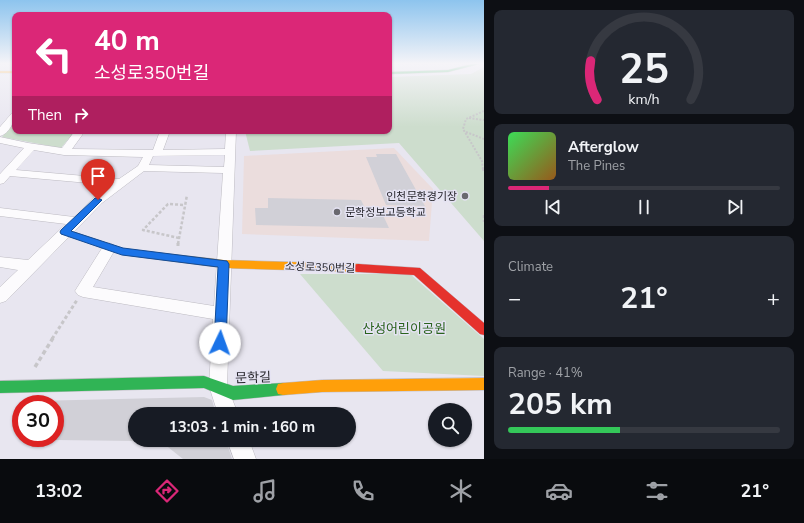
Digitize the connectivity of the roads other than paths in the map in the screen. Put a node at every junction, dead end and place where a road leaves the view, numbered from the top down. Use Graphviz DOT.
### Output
graph roads {
  1 [pos="12,119"];
  2 [pos="0,133"];
  3 [pos="78,134"];
  4 [pos="163,134"];
  5 [pos="231,134"];
  6 [pos="0,140"];
  7 [pos="31,147"];
  8 [pos="64,152"];
  9 [pos="154,152"];
  10 [pos="229,152"];
  11 [pos="142,168"];
  12 [pos="228,170"];
  13 [pos="4,177"];
  14 [pos="120,182"];
  15 [pos="0,212"];
  16 [pos="76,221"];
  17 [pos="65,232"];
  18 [pos="109,248"];
  19 [pos="0,262"];
  20 [pos="224,264"];
  21 [pos="30,266"];
  22 [pos="0,297"];
  23 [pos="221,314"];
  24 [pos="484,330"];
  25 [pos="484,384"];
  26 [pos="218,386"];
  27 [pos="0,387"];
  28 [pos="226,407"];
  29 [pos="241,447"];
  30 [pos="245,459"];
  1 -- 2 [label="street"];
  3 -- 8 [label="street"];
  4 -- 9 [label="street"];
  5 -- 10 [label="street"];
  6 -- 7 [label="street"];
  7 -- 8 [label="street"];
  7 -- 13 [label="street"];
  8 -- 9 [label="street"];
  9 -- 10 [label="street"];
  9 -- 11 [label="street"];
  10 -- 12 [label="street"];
  11 -- 12 [label="street"];
  11 -- 14 [label="street"];
  12 -- 20 [label="street"];
  13 -- 14 [label="street"];
  14 -- 16 [label="street"];
  15 -- 16 [label="street"];
  16 -- 17 [label="street"];
  17 -- 18 [label="street, 소성로350번길"];
  17 -- 21 [label="street"];
  18 -- 20 [label="street, 소성로350번길"];
  18 -- 23 [label="street"];
  19 -- 21 [label="street"];
  20 -- 23 [label="street"];
  20 -- 24 [label="street, 소성로350번길"];
  21 -- 22 [label="street"];
  23 -- 26 [label="street"];
  25 -- 26 [label="street, 문학길"];
  26 -- 27 [label="street, 문학길"];
  26 -- 28 [label="street"];
  29 -- 30 [label="street"];
}
